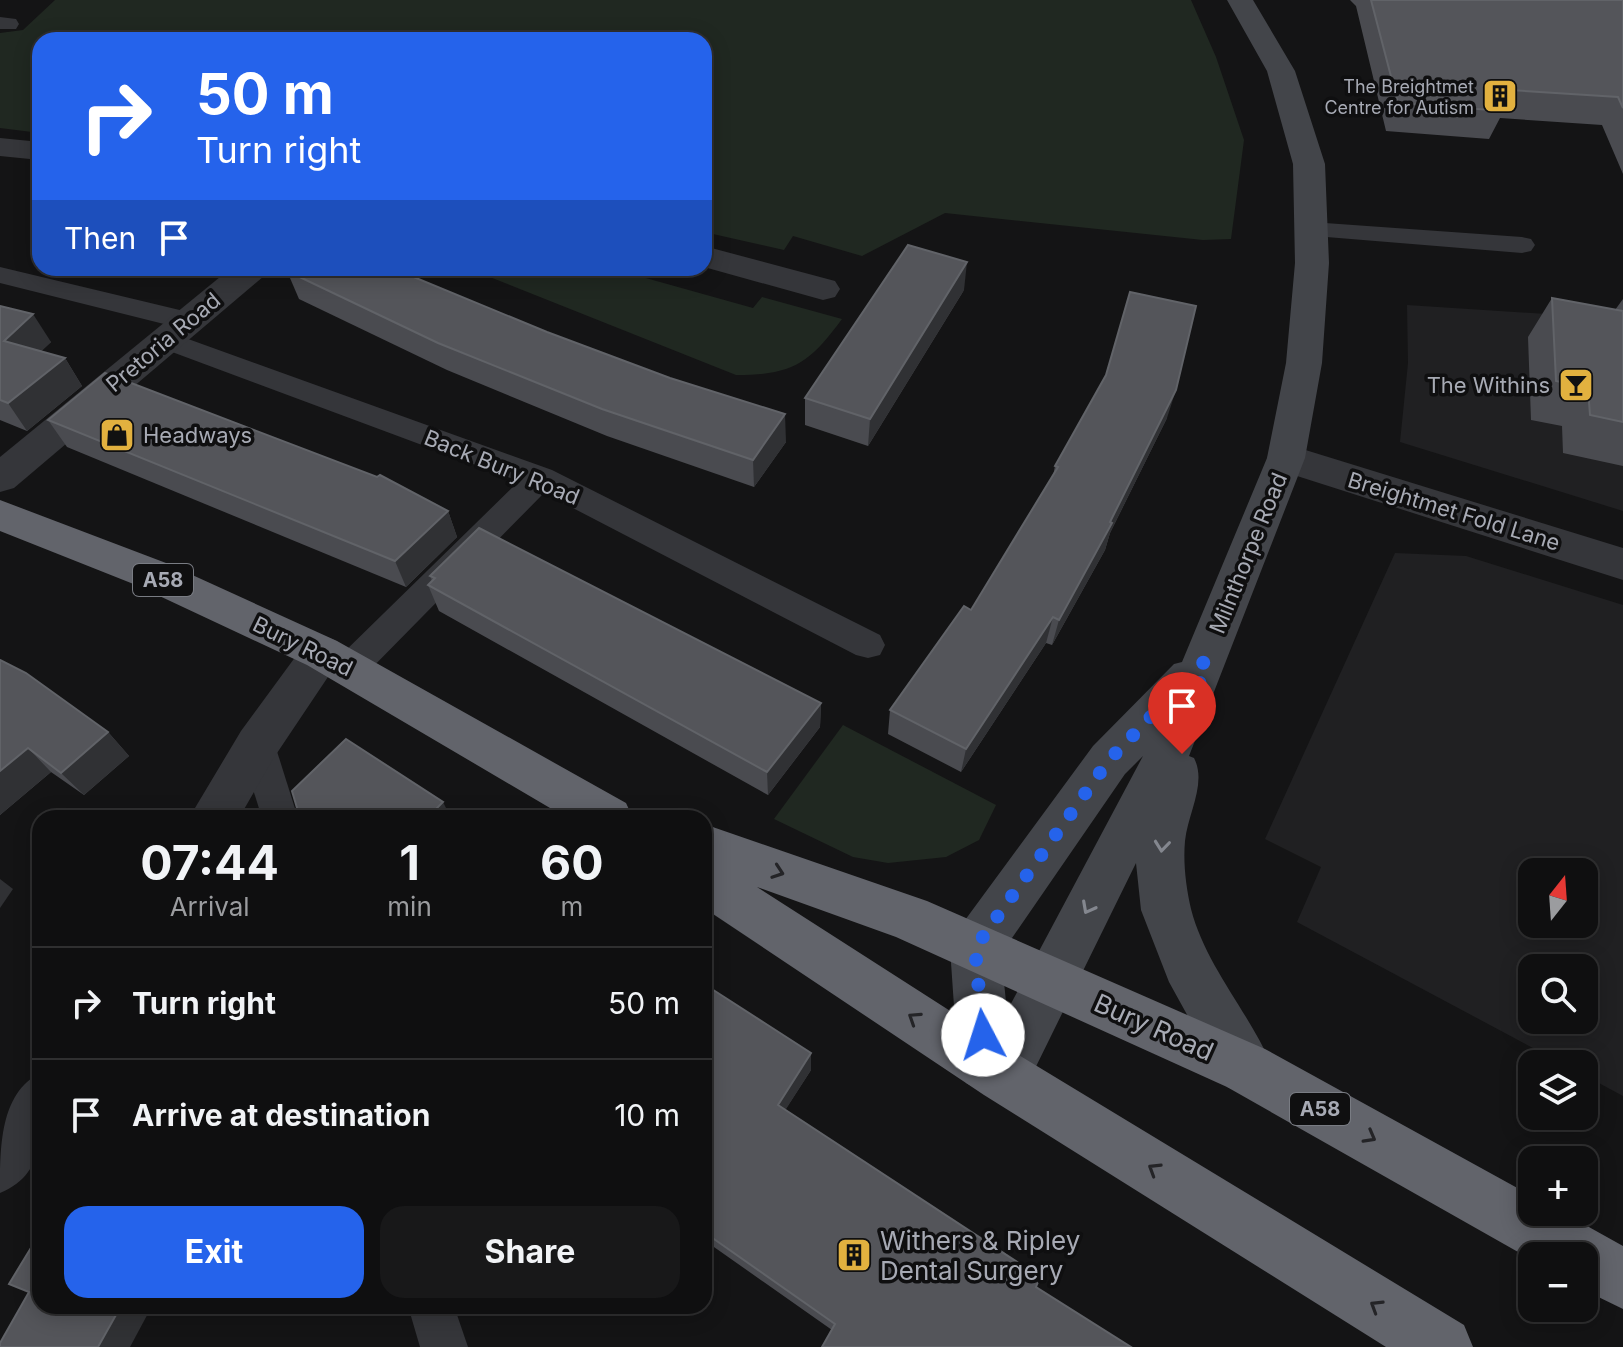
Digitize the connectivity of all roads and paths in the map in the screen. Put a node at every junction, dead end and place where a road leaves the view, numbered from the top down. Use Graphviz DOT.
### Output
graph roads {
  1 [pos="1240,0"];
  2 [pos="0,147"];
  3 [pos="32,150"];
  4 [pos="1311,230"];
  5 [pos="1522,245"];
  6 [pos="712,258"];
  7 [pos="0,275"];
  8 [pos="242,276"];
  9 [pos="823,289"];
  10 [pos="177,330"];
  11 [pos="1286,458"];
  12 [pos="0,478"];
  13 [pos="541,478"];
  14 [pos="0,515"];
  15 [pos="1623,564"];
  16 [pos="868,645"];
  17 [pos="336,661"];
  18 [pos="1205,661"];
  19 [pos="257,745"];
  20 [pos="218,810"];
  21 [pos="277,810"];
  22 [pos="601,810"];
  23 [pos="712,849"];
  24 [pos="712,885"];
  25 [pos="975,948"];
  26 [pos="1049,981"];
  27 [pos="1246,1068"];
  28 [pos="994,1070"];
  29 [pos="32,1113"];
  30 [pos="0,1165"];
  31 [pos="1558,1242"];
  32 [pos="1598,1265"];
  33 [pos="1623,1279"];
  34 [pos="434,1314"];
  35 [pos="444,1347"];
  36 [pos="1442,1347"];
  1 -- 4 [label="street, Milnthorpe Road"];
  2 -- 3 [label="street"];
  4 -- 5 [label="lane"];
  4 -- 11 [label="street, Milnthorpe Road"];
  6 -- 9 [label="street"];
  7 -- 10 [label="lane, Back Bury Road"];
  8 -- 10 [label="street, Pretoria Road"];
  10 -- 12 [label="street, Pretoria Road"];
  10 -- 13 [label="lane, Back Bury Road"];
  11 -- 15 [label="street, Breightmet Fold Lane"];
  11 -- 18 [label="street, Milnthorpe Road"];
  13 -- 16 [label="lane, Back Bury Road"];
  13 -- 17 [label="lane"];
  14 -- 17 [label="highway, Bury Road / A58"];
  17 -- 19 [label="street"];
  17 -- 22 [label="highway, Bury Road / A58"];
  18 -- 25 [label="street"];
  18 -- 26 [label="street, Milnthorpe Road, one-way"];
  18 -- 27 [label="street, one-way"];
  19 -- 20 [label="street"];
  19 -- 21 [label="lane"];
  23 -- 25 [label="highway, Bury Road / A58, one-way"];
  28 -- 24 [label="highway, one-way"];
  25 -- 26 [label="highway, Bury Road / A58"];
  25 -- 28 [label="street"];
  26 -- 27 [label="highway, Bury Road / A58"];
  26 -- 28 [label="street, Milnthorpe Road"];
  27 -- 31 [label="highway, Bury Road / A58, one-way"];
  36 -- 28 [label="highway, one-way"];
  29 -- 30 [label="street"];
  32 -- 33 [label="highway, Bury Road / A58"];
  34 -- 35 [label="lane"];
}
